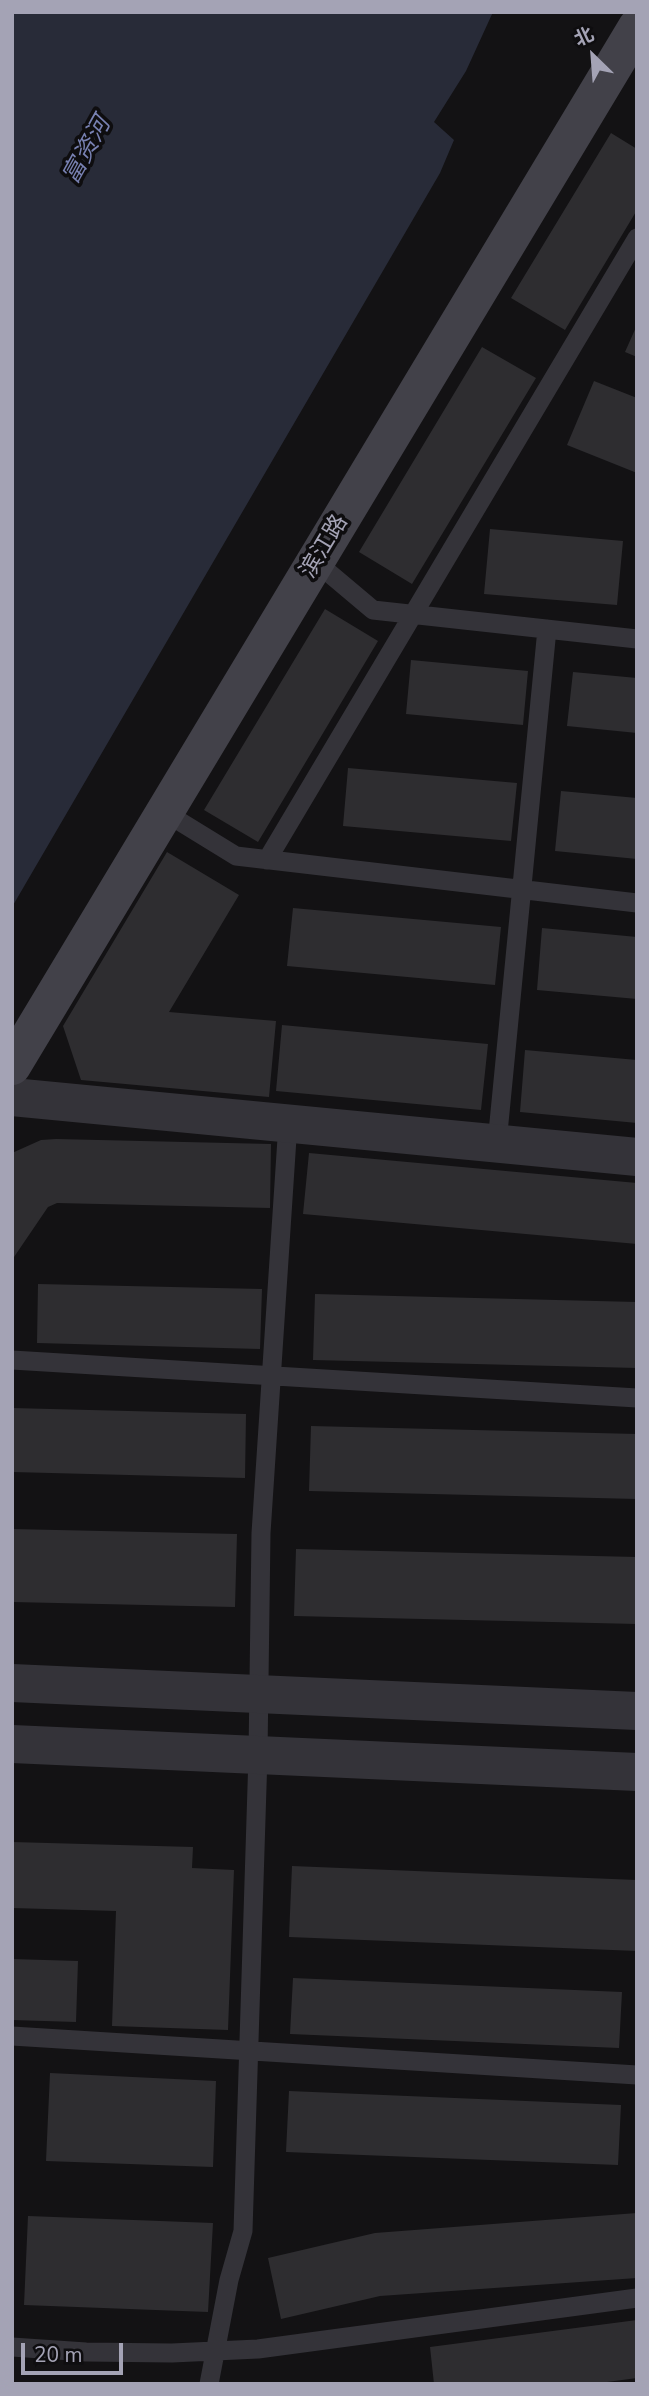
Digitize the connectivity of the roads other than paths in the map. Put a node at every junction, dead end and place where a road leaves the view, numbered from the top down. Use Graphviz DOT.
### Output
graph roads {
  1 [pos="637,27"];
  2 [pos="637,237"];
  3 [pos="316,562"];
  4 [pos="413,614"];
  5 [pos="547,629"];
  6 [pos="637,639"];
  7 [pos="166,813"];
  8 [pos="267,860"];
  9 [pos="521,890"];
  10 [pos="637,903"];
  11 [pos="12,1066"];
  12 [pos="12,1097"];
  13 [pos="288,1123"];
  14 [pos="497,1143"];
  15 [pos="637,1157"];
  16 [pos="12,1360"];
  17 [pos="272,1376"];
  18 [pos="637,1398"];
  19 [pos="12,1683"];
  20 [pos="259,1694"];
  21 [pos="637,1711"];
  22 [pos="12,1744"];
  23 [pos="258,1755"];
  24 [pos="637,1772"];
  25 [pos="12,2036"];
  26 [pos="249,2052"];
  27 [pos="637,2075"];
  28 [pos="637,2298"];
  29 [pos="12,2347"];
  30 [pos="214,2351"];
  31 [pos="209,2384"];
  1 -- 3 [label="street, 滨江路"];
  2 -- 4 [label="lane"];
  3 -- 4 [label="lane"];
  3 -- 7 [label="street, 滨江路"];
  4 -- 5 [label="lane"];
  4 -- 8 [label="lane"];
  5 -- 6 [label="lane"];
  5 -- 9 [label="lane"];
  7 -- 8 [label="lane"];
  7 -- 11 [label="street, 滨江路"];
  8 -- 9 [label="lane"];
  9 -- 10 [label="lane"];
  9 -- 14 [label="lane"];
  12 -- 13 [label="street"];
  13 -- 14 [label="street"];
  13 -- 17 [label="lane"];
  14 -- 15 [label="street"];
  16 -- 17 [label="lane"];
  17 -- 18 [label="lane"];
  17 -- 20 [label="lane"];
  19 -- 20 [label="street"];
  20 -- 21 [label="street"];
  20 -- 23 [label="lane"];
  22 -- 23 [label="street"];
  23 -- 24 [label="street"];
  23 -- 26 [label="lane"];
  25 -- 26 [label="lane"];
  26 -- 27 [label="lane"];
  26 -- 30 [label="lane"];
  28 -- 30 [label="lane"];
  29 -- 30 [label="lane"];
  30 -- 31 [label="lane"];
}
